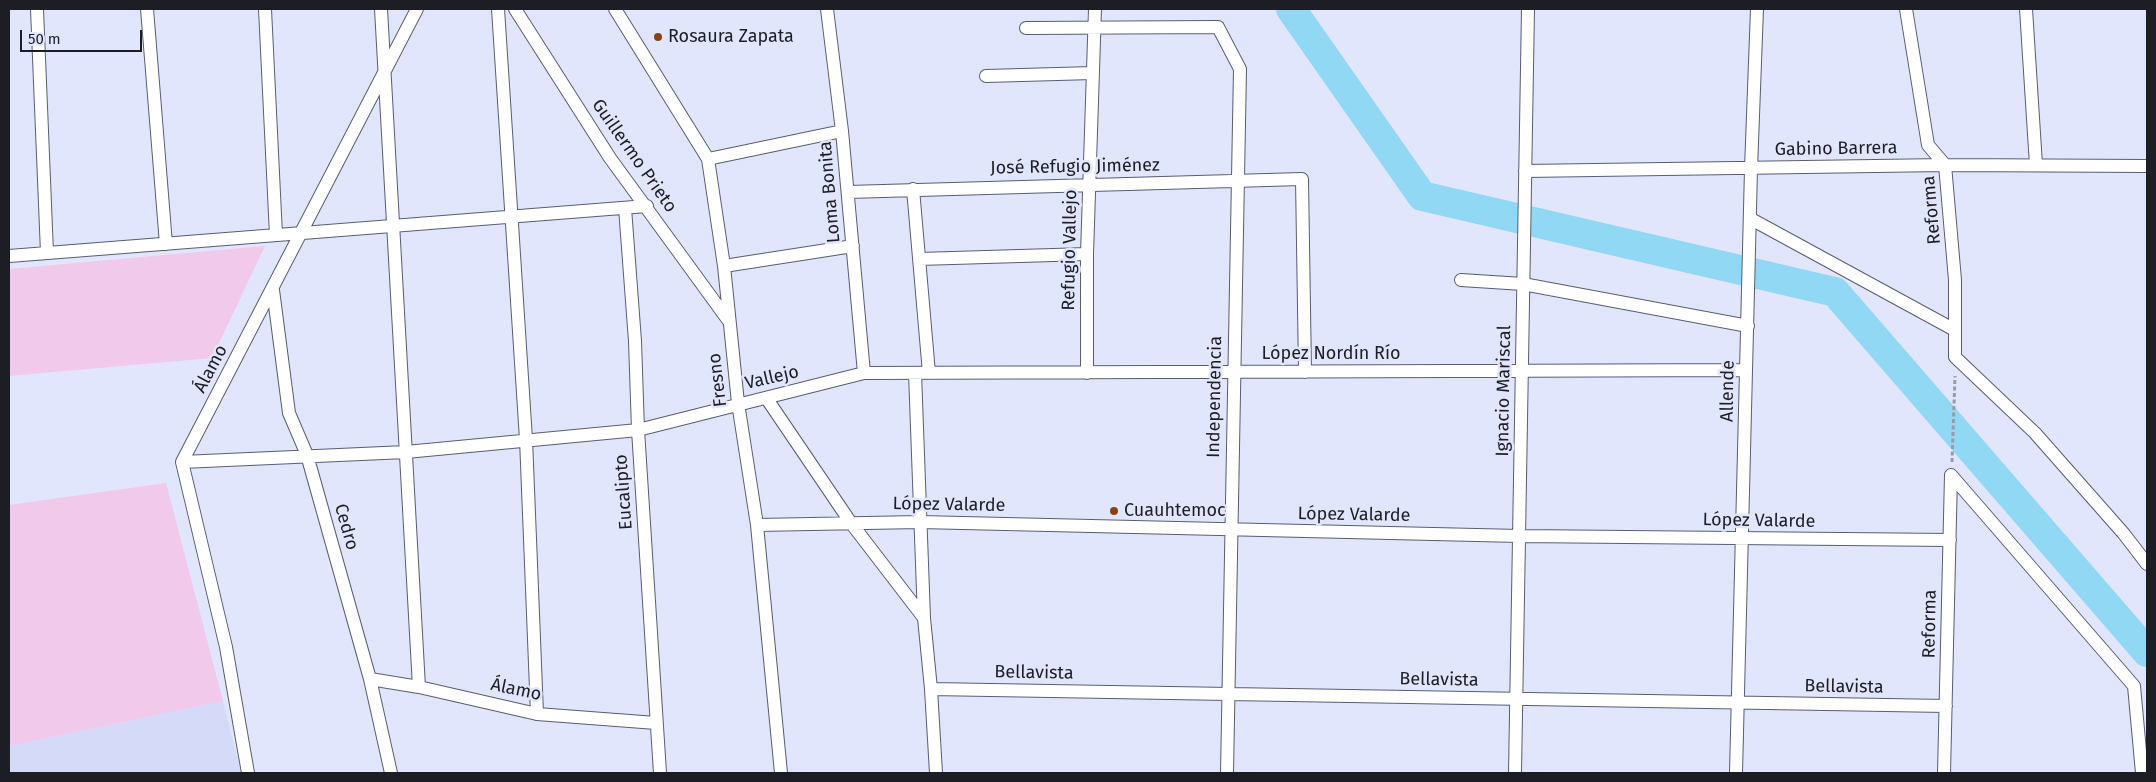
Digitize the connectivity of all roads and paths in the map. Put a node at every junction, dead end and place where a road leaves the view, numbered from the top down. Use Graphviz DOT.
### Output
graph roads {
  1 [pos="37,9"];
  2 [pos="147,9"];
  3 [pos="265,9"];
  4 [pos="381,9"];
  5 [pos="417,9"];
  6 [pos="498,9"];
  7 [pos="515,9"];
  8 [pos="615,9"];
  9 [pos="827,9"];
  10 [pos="1095,9"];
  11 [pos="1528,9"];
  12 [pos="1757,9"];
  13 [pos="1906,9"];
  14 [pos="2026,9"];
  15 [pos="1026,28"];
  16 [pos="1094,28"];
  17 [pos="1093,73"];
  18 [pos="385,75"];
  19 [pos="986,76"];
  20 [pos="842,131"];
  21 [pos="708,159"];
  22 [pos="1945,164"];
  23 [pos="2036,165"];
  24 [pos="2147,166"];
  25 [pos="1751,169"];
  26 [pos="1525,171"];
  27 [pos="1236,181"];
  28 [pos="1089,184"];
  29 [pos="913,189"];
  30 [pos="848,192"];
  31 [pos="647,206"];
  32 [pos="625,208"];
  33 [pos="510,217"];
  34 [pos="1751,219"];
  35 [pos="394,226"];
  36 [pos="300,234"];
  37 [pos="276,235"];
  38 [pos="166,244"];
  39 [pos="852,246"];
  40 [pos="47,253"];
  41 [pos="1087,254"];
  42 [pos="9,256"];
  43 [pos="919,259"];
  44 [pos="724,266"];
  45 [pos="1523,279"];
  46 [pos="1461,280"];
  47 [pos="272,290"];
  48 [pos="1748,320"];
  49 [pos="728,321"];
  50 [pos="1953,329"];
  51 [pos="1955,363"];
  52 [pos="1746,370"];
  53 [pos="1522,371"];
  54 [pos="1234,372"];
  55 [pos="1304,372"];
  56 [pos="864,373"];
  57 [pos="915,373"];
  58 [pos="930,373"];
  59 [pos="1087,373"];
  60 [pos="767,399"];
  61 [pos="738,403"];
  62 [pos="638,430"];
  63 [pos="526,439"];
  64 [pos="406,452"];
  65 [pos="307,455"];
  66 [pos="1953,457"];
  67 [pos="182,462"];
  68 [pos="920,522"];
  69 [pos="851,523"];
  70 [pos="757,526"];
  71 [pos="1230,529"];
  72 [pos="1519,536"];
  73 [pos="1742,538"];
  74 [pos="1950,540"];
  75 [pos="2147,564"];
  76 [pos="924,618"];
  77 [pos="370,679"];
  78 [pos="419,687"];
  79 [pos="931,689"];
  80 [pos="1228,694"];
  81 [pos="1516,699"];
  82 [pos="1738,702"];
  83 [pos="1946,706"];
  84 [pos="536,714"];
  85 [pos="656,723"];
  86 [pos="248,773"];
  87 [pos="391,773"];
  88 [pos="660,773"];
  89 [pos="781,773"];
  90 [pos="936,773"];
  91 [pos="1226,773"];
  92 [pos="1515,773"];
  93 [pos="1736,773"];
  94 [pos="1944,773"];
  95 [pos="2142,773"];
  1 -- 40 [label="street"];
  2 -- 38 [label="street"];
  3 -- 37 [label="street"];
  4 -- 18 [label="street"];
  5 -- 18 [label="street, Álamo"];
  6 -- 33 [label="street"];
  7 -- 31 [label="street, Guillermo Prieto"];
  8 -- 21 [label="street, Fresno"];
  9 -- 20 [label="street, Loma Bonita"];
  10 -- 16 [label="street, Refugio Vallejo"];
  11 -- 26 [label="street, Ignacio Mariscal"];
  12 -- 25 [label="street, Allende"];
  13 -- 22 [label="street, Reforma"];
  14 -- 23 [label="street"];
  15 -- 16 [label="street"];
  16 -- 17 [label="street, Refugio Vallejo"];
  16 -- 27 [label="street, Independencia"];
  17 -- 19 [label="street"];
  17 -- 28 [label="street, Refugio Vallejo"];
  18 -- 35 [label="street"];
  18 -- 36 [label="street, Álamo"];
  20 -- 21 [label="street"];
  20 -- 30 [label="street, Loma Bonita"];
  21 -- 44 [label="street, Fresno"];
  22 -- 23 [label="street, Gabino Barrera"];
  22 -- 25 [label="street, Gabino Barrera"];
  22 -- 50 [label="street, Reforma"];
  23 -- 24 [label="street, Gabino Barrera"];
  25 -- 26 [label="street, Gabino Barrera"];
  25 -- 34 [label="street, Allende"];
  26 -- 45 [label="street, Ignacio Mariscal"];
  27 -- 28 [label="street, José Refugio Jiménez"];
  27 -- 54 [label="street, Independencia"];
  27 -- 55 [label="street, José Refugio Jiménez"];
  28 -- 29 [label="street, José Refugio Jiménez"];
  28 -- 41 [label="street, Refugio Vallejo"];
  29 -- 30 [label="street, José Refugio Jiménez"];
  29 -- 43 [label="street"];
  30 -- 39 [label="street, Loma Bonita"];
  31 -- 32 [label="street"];
  31 -- 49 [label="street, Guillermo Prieto"];
  32 -- 33 [label="street"];
  32 -- 62 [label="street, Eucalipto"];
  33 -- 35 [label="street"];
  33 -- 63 [label="street"];
  34 -- 48 [label="street, Allende"];
  34 -- 50 [label="street"];
  35 -- 36 [label="street"];
  35 -- 64 [label="street"];
  36 -- 37 [label="street"];
  36 -- 47 [label="street, Álamo"];
  37 -- 38 [label="street"];
  38 -- 40 [label="street"];
  39 -- 44 [label="street"];
  39 -- 56 [label="street, Loma Bonita"];
  40 -- 42 [label="street"];
  41 -- 43 [label="street"];
  41 -- 59 [label="street, Refugio Vallejo"];
  43 -- 58 [label="street"];
  44 -- 49 [label="street, Fresno"];
  45 -- 46 [label="street"];
  45 -- 48 [label="street"];
  45 -- 53 [label="street, Ignacio Mariscal"];
  47 -- 65 [label="street, Cedro"];
  47 -- 67 [label="street, Álamo"];
  48 -- 52 [label="street, Allende"];
  49 -- 61 [label="street, Fresno"];
  50 -- 51 [label="street, Reforma"];
  51 -- 66 [label="path"];
  51 -- 75 [label="street"];
  52 -- 53 [label="street, López Nordín Río"];
  52 -- 73 [label="street, Allende"];
  53 -- 55 [label="street, López Nordín Río"];
  53 -- 72 [label="street, Ignacio Mariscal"];
  54 -- 55 [label="street, López Nordín Río"];
  54 -- 59 [label="street, López Nordín Río"];
  54 -- 71 [label="street, Independencia"];
  56 -- 57 [label="street, Vallejo"];
  56 -- 60 [label="street, Vallejo"];
  57 -- 58 [label="street, López Nordín Río"];
  57 -- 68 [label="street"];
  58 -- 59 [label="street, López Nordín Río"];
  60 -- 61 [label="street, Vallejo"];
  60 -- 69 [label="street"];
  61 -- 62 [label="street, Vallejo"];
  61 -- 70 [label="street, Fresno"];
  62 -- 63 [label="street, Vallejo"];
  62 -- 85 [label="street, Eucalipto"];
  63 -- 64 [label="street, Vallejo"];
  63 -- 84 [label="street"];
  64 -- 65 [label="street, Vallejo"];
  64 -- 78 [label="street"];
  65 -- 67 [label="street, Vallejo"];
  65 -- 77 [label="street, Cedro"];
  67 -- 86 [label="street"];
  68 -- 69 [label="street, López Valarde"];
  68 -- 71 [label="street, López Valarde"];
  68 -- 76 [label="street"];
  69 -- 70 [label="street, López Valarde"];
  69 -- 76 [label="street"];
  70 -- 89 [label="street, Fresno"];
  71 -- 72 [label="street, López Valarde"];
  71 -- 80 [label="street, Independencia"];
  72 -- 73 [label="street, López Valarde"];
  72 -- 81 [label="street, Ignacio Mariscal"];
  73 -- 74 [label="street, López Valarde"];
  73 -- 82 [label="street, Allende"];
  74 -- 83 [label="street, Reforma"];
  74 -- 95 [label="street, Reforma"];
  76 -- 79 [label="street"];
  77 -- 78 [label="street, Álamo"];
  77 -- 87 [label="street, Cedro"];
  78 -- 84 [label="street, Álamo"];
  79 -- 80 [label="street, Bellavista"];
  79 -- 90 [label="street"];
  80 -- 81 [label="street, Bellavista"];
  80 -- 91 [label="street, Independencia"];
  81 -- 82 [label="street, Bellavista"];
  81 -- 92 [label="street, Ignacio Mariscal"];
  82 -- 83 [label="street, Bellavista"];
  82 -- 93 [label="street, Allende"];
  83 -- 94 [label="street, Reforma"];
  84 -- 85 [label="street, Álamo"];
  85 -- 88 [label="street, Eucalipto"];
}
